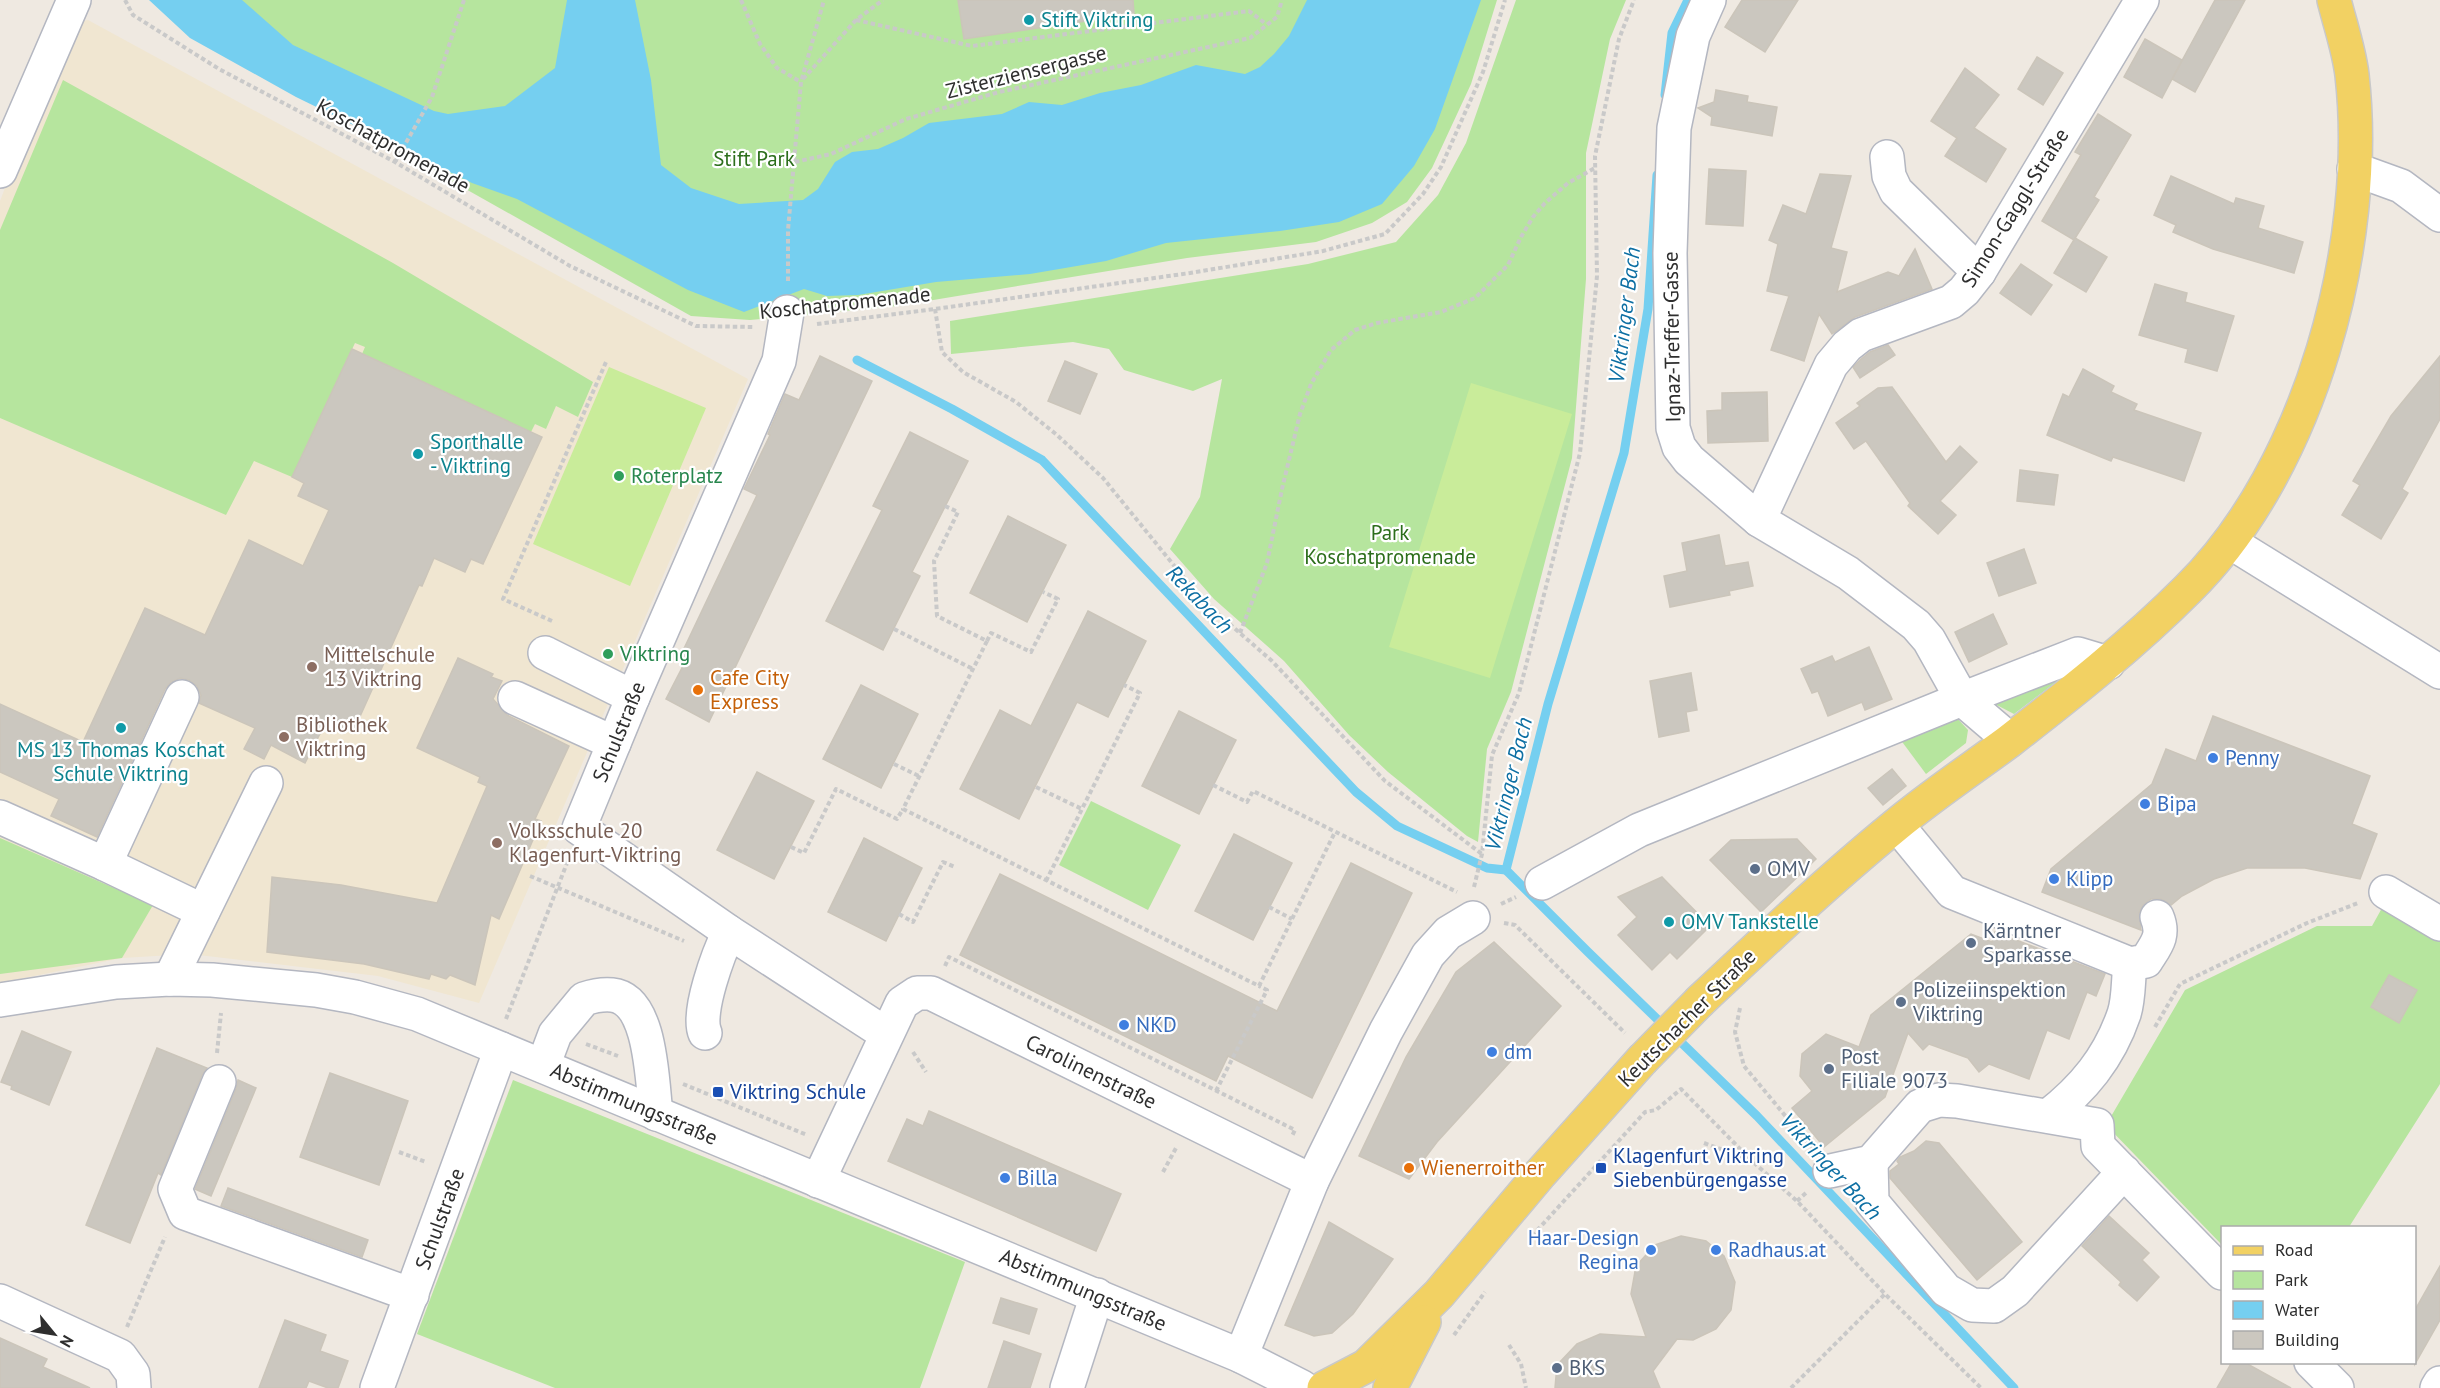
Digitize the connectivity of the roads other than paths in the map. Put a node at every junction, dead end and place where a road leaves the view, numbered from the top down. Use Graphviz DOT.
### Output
graph roads {
  1 [pos="74,0"];
  2 [pos="1709,0"];
  3 [pos="2142,0"];
  4 [pos="2334,0"];
  5 [pos="4,152"];
  6 [pos="1887,157"];
  7 [pos="2354,169"];
  8 [pos="2440,215"];
  9 [pos="1979,272"];
  10 [pos="786,320"];
  11 [pos="1759,520"];
  12 [pos="2230,542"];
  13 [pos="545,653"];
  14 [pos="2108,663"];
  15 [pos="2440,672"];
  16 [pos="182,697"];
  17 [pos="633,697"];
  18 [pos="515,698"];
  19 [pos="1962,699"];
  20 [pos="2010,740"];
  21 [pos="614,744"];
  22 [pos="266,783"];
  23 [pos="0,817"];
  24 [pos="1897,825"];
  25 [pos="105,864"];
  26 [pos="1542,883"];
  27 [pos="2386,892"];
  28 [pos="1467,906"];
  29 [pos="203,910"];
  30 [pos="2157,917"];
  31 [pos="2440,924"];
  32 [pos="723,944"];
  33 [pos="2130,964"];
  34 [pos="170,979"];
  35 [pos="0,1000"];
  36 [pos="705,1033"];
  37 [pos="503,1034"];
  38 [pos="886,1034"];
  39 [pos="543,1066"];
  40 [pos="219,1082"];
  41 [pos="656,1113"];
  42 [pos="2048,1116"];
  43 [pos="1871,1162"];
  44 [pos="1830,1171"];
  45 [pos="2124,1172"];
  46 [pos="1312,1180"];
  47 [pos="818,1181"];
  48 [pos="2221,1271"];
  49 [pos="1439,1294"];
  50 [pos="412,1295"];
  51 [pos="1097,1295"];
  52 [pos="0,1301"];
  53 [pos="1241,1356"];
  54 [pos="2313,1364"];
  55 [pos="2440,1383"];
  56 [pos="135,1388"];
  57 [pos="377,1388"];
  58 [pos="1067,1388"];
  59 [pos="1256,1388"];
  60 [pos="1302,1388"];
  61 [pos="1324,1388"];
  62 [pos="1390,1388"];
  63 [pos="2337,1388"];
  64 [pos="2437,1388"];
  1 -- 5 [label="street"];
  2 -- 11 [label="street, Ignaz-Treffer-Gasse"];
  3 -- 9 [label="street, Simon-Gaggl-Straße"];
  4 -- 7 [label="main road, Keutschacher Straße"];
  6 -- 9 [label="street"];
  7 -- 8 [label="street"];
  7 -- 12 [label="main road, Keutschacher Straße"];
  9 -- 11 [label="street, Simon-Gaggl-Straße"];
  10 -- 17 [label="street, Schulstraße"];
  11 -- 19 [label="street, Ignaz-Treffer-Gasse"];
  12 -- 14 [label="main road, Keutschacher Straße"];
  12 -- 15 [label="street"];
  13 -- 17 [label="street"];
  14 -- 19 [label="street"];
  14 -- 20 [label="main road, Keutschacher Straße"];
  16 -- 25 [label="street"];
  17 -- 21 [label="street, Schulstraße"];
  18 -- 21 [label="street"];
  19 -- 20 [label="street, Ignaz-Treffer-Gasse"];
  19 -- 26 [label="street"];
  20 -- 24 [label="main road, Keutschacher Straße"];
  21 -- 32 [label="street, Schulstraße"];
  22 -- 29 [label="street"];
  23 -- 25 [label="street"];
  24 -- 33 [label="street"];
  24 -- 49 [label="main road, Keutschacher Straße, bridge"];
  25 -- 29 [label="street"];
  27 -- 31 [label="street"];
  28 -- 46 [label="street"];
  29 -- 34 [label="street"];
  30 -- 33 [label="street"];
  32 -- 36 [label="street"];
  32 -- 38 [label="street"];
  33 -- 42 [label="street"];
  34 -- 35 [label="street, Abstimmungsstraße"];
  34 -- 37 [label="street, Abstimmungsstraße"];
  37 -- 39 [label="street, Abstimmungsstraße"];
  37 -- 50 [label="street, Schulstraße"];
  38 -- 46 [label="street, Carolinenstraße"];
  38 -- 47 [label="street"];
  39 -- 41 [label="street, Abstimmungsstraße"];
  39 -- 41 [label="street"];
  40 -- 50 [label="street"];
  41 -- 47 [label="street, Abstimmungsstraße"];
  42 -- 43 [label="street"];
  42 -- 45 [label="street"];
  43 -- 44 [label="street"];
  43 -- 45 [label="street"];
  45 -- 48 [label="street"];
  46 -- 53 [label="street"];
  47 -- 51 [label="street, Abstimmungsstraße"];
  49 -- 61 [label="main road, Keutschacher Straße"];
  49 -- 62 [label="main road, Keutschacher Straße"];
  50 -- 57 [label="street, Schulstraße"];
  51 -- 53 [label="street, Abstimmungsstraße"];
  51 -- 58 [label="street"];
  52 -- 56 [label="street"];
  53 -- 59 [label="street"];
  53 -- 60 [label="street, Abstimmungsstraße"];
  54 -- 63 [label="street"];
  55 -- 64 [label="street"];
  60 -- 61 [label="main road, Keutschacher Straße"];
}
